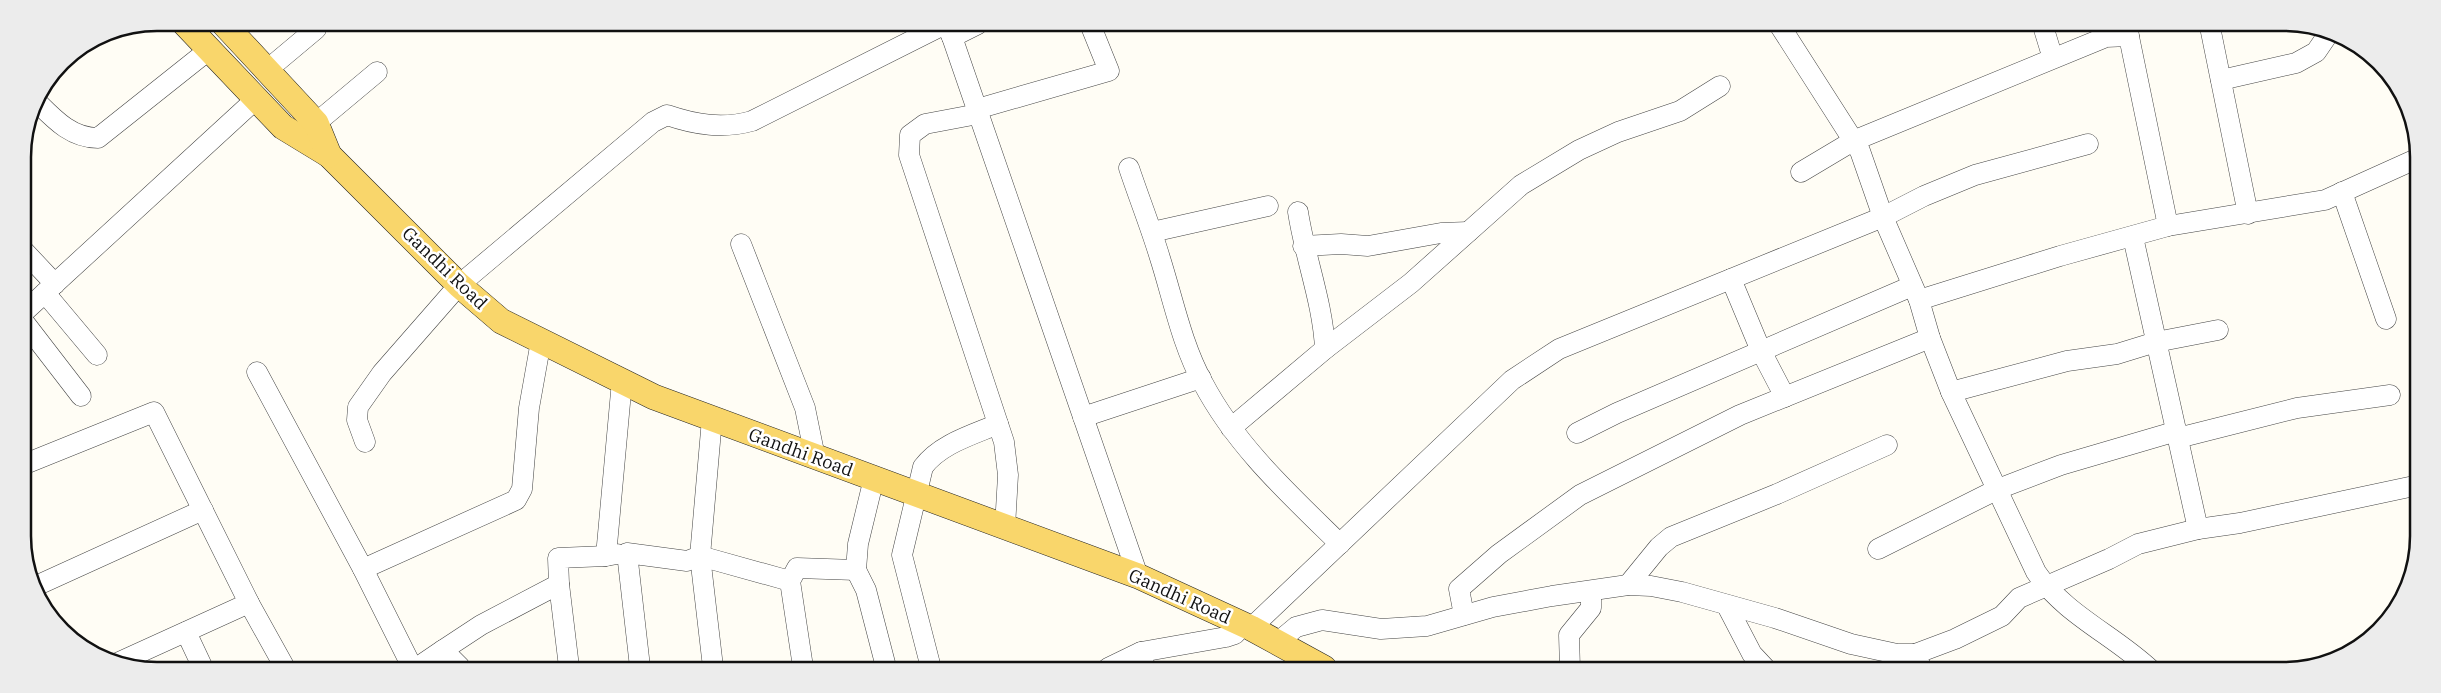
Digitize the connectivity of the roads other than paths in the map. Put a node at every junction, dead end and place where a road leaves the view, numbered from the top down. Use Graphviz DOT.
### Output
graph roads {
  1 [pos="193,31"];
  2 [pos="236,31"];
  3 [pos="314,31"];
  4 [pos="942,31"];
  5 [pos="949,31"];
  6 [pos="1093,31"];
  7 [pos="1783,31"];
  8 [pos="2045,31"];
  9 [pos="2128,31"];
  10 [pos="2211,31"];
  11 [pos="2325,39"];
  12 [pos="2050,48"];
  13 [pos="210,49"];
  14 [pos="267,70"];
  15 [pos="377,72"];
  16 [pos="2221,80"];
  17 [pos="1720,86"];
  18 [pos="256,99"];
  19 [pos="42,107"];
  20 [pos="977,111"];
  21 [pos="316,123"];
  22 [pos="1853,141"];
  23 [pos="2088,144"];
  24 [pos="329,156"];
  25 [pos="2410,162"];
  26 [pos="1129,168"];
  27 [pos="1801,172"];
  28 [pos="2342,192"];
  29 [pos="1268,206"];
  30 [pos="1298,212"];
  31 [pos="2248,214"];
  32 [pos="1883,217"];
  33 [pos="2168,226"];
  34 [pos="1152,232"];
  35 [pos="1468,232"];
  36 [pos="2133,237"];
  37 [pos="741,244"];
  38 [pos="1303,246"];
  39 [pos="32,263"];
  40 [pos="1731,279"];
  41 [pos="459,285"];
  42 [pos="50,289"];
  43 [pos="1916,293"];
  44 [pos="32,305"];
  45 [pos="2386,319"];
  46 [pos="2218,330"];
  47 [pos="32,332"];
  48 [pos="1930,338"];
  49 [pos="541,341"];
  50 [pos="2156,342"];
  51 [pos="1325,349"];
  52 [pos="1761,351"];
  53 [pos="97,355"];
  54 [pos="257,372"];
  55 [pos="1200,378"];
  56 [pos="622,382"];
  57 [pos="1951,392"];
  58 [pos="2390,395"];
  59 [pos="81,396"];
  60 [pos="1785,397"];
  61 [pos="1083,417"];
  62 [pos="712,419"];
  63 [pos="998,424"];
  64 [pos="1231,428"];
  65 [pos="1577,433"];
  66 [pos="2177,435"];
  67 [pos="365,442"];
  68 [pos="1887,445"];
  69 [pos="815,457"];
  70 [pos="31,461"];
  71 [pos="874,478"];
  72 [pos="2410,487"];
  73 [pos="1998,489"];
  74 [pos="918,494"];
  75 [pos="203,510"];
  76 [pos="1005,527"];
  77 [pos="2198,529"];
  78 [pos="1340,544"];
  79 [pos="1878,548"];
  80 [pos="627,553"];
  81 [pos="606,556"];
  82 [pos="700,556"];
  83 [pos="363,569"];
  84 [pos="856,570"];
  85 [pos="1138,576"];
  86 [pos="790,581"];
  87 [pos="41,584"];
  88 [pos="558,584"];
  89 [pos="1628,586"];
  90 [pos="2045,586"];
  91 [pos="1591,591"];
  92 [pos="249,604"];
  93 [pos="1727,606"];
  94 [pos="1464,615"];
  95 [pos="1247,626"];
  96 [pos="186,632"];
  97 [pos="1278,642"];
  98 [pos="443,650"];
  99 [pos="128,658"];
  100 [pos="1143,660"];
  101 [pos="1312,661"];
  102 [pos="1570,661"];
  103 [pos="1759,661"];
  104 [pos="1916,661"];
  105 [pos="1919,661"];
  106 [pos="2139,661"];
  107 [pos="200,662"];
  108 [pos="282,662"];
  109 [pos="410,662"];
  110 [pos="424,662"];
  111 [pos="455,662"];
  112 [pos="568,662"];
  113 [pos="639,662"];
  114 [pos="712,662"];
  115 [pos="802,662"];
  116 [pos="884,662"];
  117 [pos="929,662"];
  1 -- 13 [label="main road, Gandhi Road"];
  2 -- 14 [label="main road, Gandhi Road"];
  3 -- 14 [label="street"];
  4 -- 41 [label="street"];
  5 -- 20 [label="street"];
  6 -- 20 [label="street"];
  7 -- 22 [label="street"];
  8 -- 12 [label="street"];
  9 -- 22 [label="street"];
  9 -- 33 [label="street"];
  10 -- 16 [label="street"];
  11 -- 16 [label="street"];
  13 -- 18 [label="main road, Gandhi Road"];
  13 -- 19 [label="street"];
  14 -- 21 [label="main road, Gandhi Road"];
  15 -- 21 [label="street"];
  16 -- 31 [label="street"];
  17 -- 35 [label="street"];
  18 -- 24 [label="main road, Gandhi Road"];
  18 -- 42 [label="street"];
  20 -- 61 [label="street"];
  20 -- 63 [label="street"];
  21 -- 24 [label="main road, Gandhi Road"];
  22 -- 27 [label="street"];
  22 -- 32 [label="street"];
  23 -- 32 [label="street"];
  24 -- 41 [label="main road, Gandhi Road"];
  25 -- 28 [label="street"];
  26 -- 34 [label="street"];
  28 -- 31 [label="street"];
  28 -- 45 [label="street"];
  29 -- 34 [label="street"];
  30 -- 38 [label="street"];
  31 -- 33 [label="street"];
  32 -- 40 [label="street"];
  32 -- 43 [label="street"];
  33 -- 36 [label="street"];
  34 -- 55 [label="street"];
  35 -- 38 [label="street"];
  35 -- 51 [label="street"];
  36 -- 43 [label="street"];
  36 -- 50 [label="street"];
  37 -- 69 [label="street"];
  38 -- 51 [label="street"];
  39 -- 42 [label="street"];
  40 -- 52 [label="street"];
  40 -- 78 [label="street"];
  41 -- 49 [label="main road, Gandhi Road"];
  41 -- 67 [label="street"];
  42 -- 44 [label="street"];
  42 -- 53 [label="street"];
  43 -- 48 [label="street"];
  43 -- 52 [label="street"];
  46 -- 50 [label="street"];
  47 -- 59 [label="street"];
  48 -- 57 [label="street"];
  48 -- 60 [label="street"];
  49 -- 56 [label="main road, Gandhi Road"];
  49 -- 83 [label="street"];
  50 -- 57 [label="street"];
  50 -- 66 [label="street"];
  51 -- 64 [label="street"];
  52 -- 60 [label="street"];
  52 -- 65 [label="street"];
  54 -- 83 [label="street"];
  55 -- 61 [label="street"];
  55 -- 64 [label="street"];
  56 -- 62 [label="main road, Gandhi Road"];
  56 -- 81 [label="street"];
  57 -- 73 [label="street"];
  58 -- 66 [label="street"];
  60 -- 94 [label="street"];
  61 -- 85 [label="street"];
  62 -- 69 [label="main road, Gandhi Road"];
  62 -- 82 [label="street"];
  63 -- 74 [label="street"];
  63 -- 76 [label="street"];
  64 -- 78 [label="street"];
  66 -- 73 [label="street"];
  66 -- 77 [label="street"];
  68 -- 89 [label="street"];
  69 -- 71 [label="main road, Gandhi Road"];
  70 -- 75 [label="street"];
  71 -- 74 [label="main road, Gandhi Road"];
  71 -- 84 [label="street"];
  72 -- 77 [label="street"];
  73 -- 79 [label="street"];
  73 -- 90 [label="street"];
  74 -- 76 [label="main road, Gandhi Road"];
  74 -- 117 [label="street"];
  75 -- 87 [label="street"];
  75 -- 92 [label="street"];
  76 -- 85 [label="main road, Gandhi Road"];
  77 -- 90 [label="street"];
  78 -- 95 [label="street"];
  80 -- 81 [label="street"];
  80 -- 82 [label="street"];
  80 -- 113 [label="street"];
  81 -- 88 [label="street"];
  82 -- 86 [label="street"];
  82 -- 114 [label="street"];
  83 -- 109 [label="street"];
  84 -- 86 [label="street"];
  84 -- 116 [label="street"];
  85 -- 95 [label="main road, Gandhi Road"];
  86 -- 115 [label="street"];
  88 -- 98 [label="street"];
  88 -- 112 [label="street"];
  89 -- 91 [label="street"];
  89 -- 93 [label="street"];
  90 -- 105 [label="street"];
  90 -- 106 [label="street"];
  91 -- 94 [label="street"];
  91 -- 102 [label="street"];
  92 -- 96 [label="street"];
  92 -- 108 [label="street"];
  93 -- 103 [label="street"];
  93 -- 104 [label="street"];
  94 -- 97 [label="street"];
  95 -- 97 [label="main road, Gandhi Road"];
  95 -- 100 [label="street"];
  96 -- 99 [label="street"];
  96 -- 107 [label="street"];
  97 -- 101 [label="main road, Gandhi Road"];
  98 -- 110 [label="street"];
  98 -- 111 [label="street"];
}
